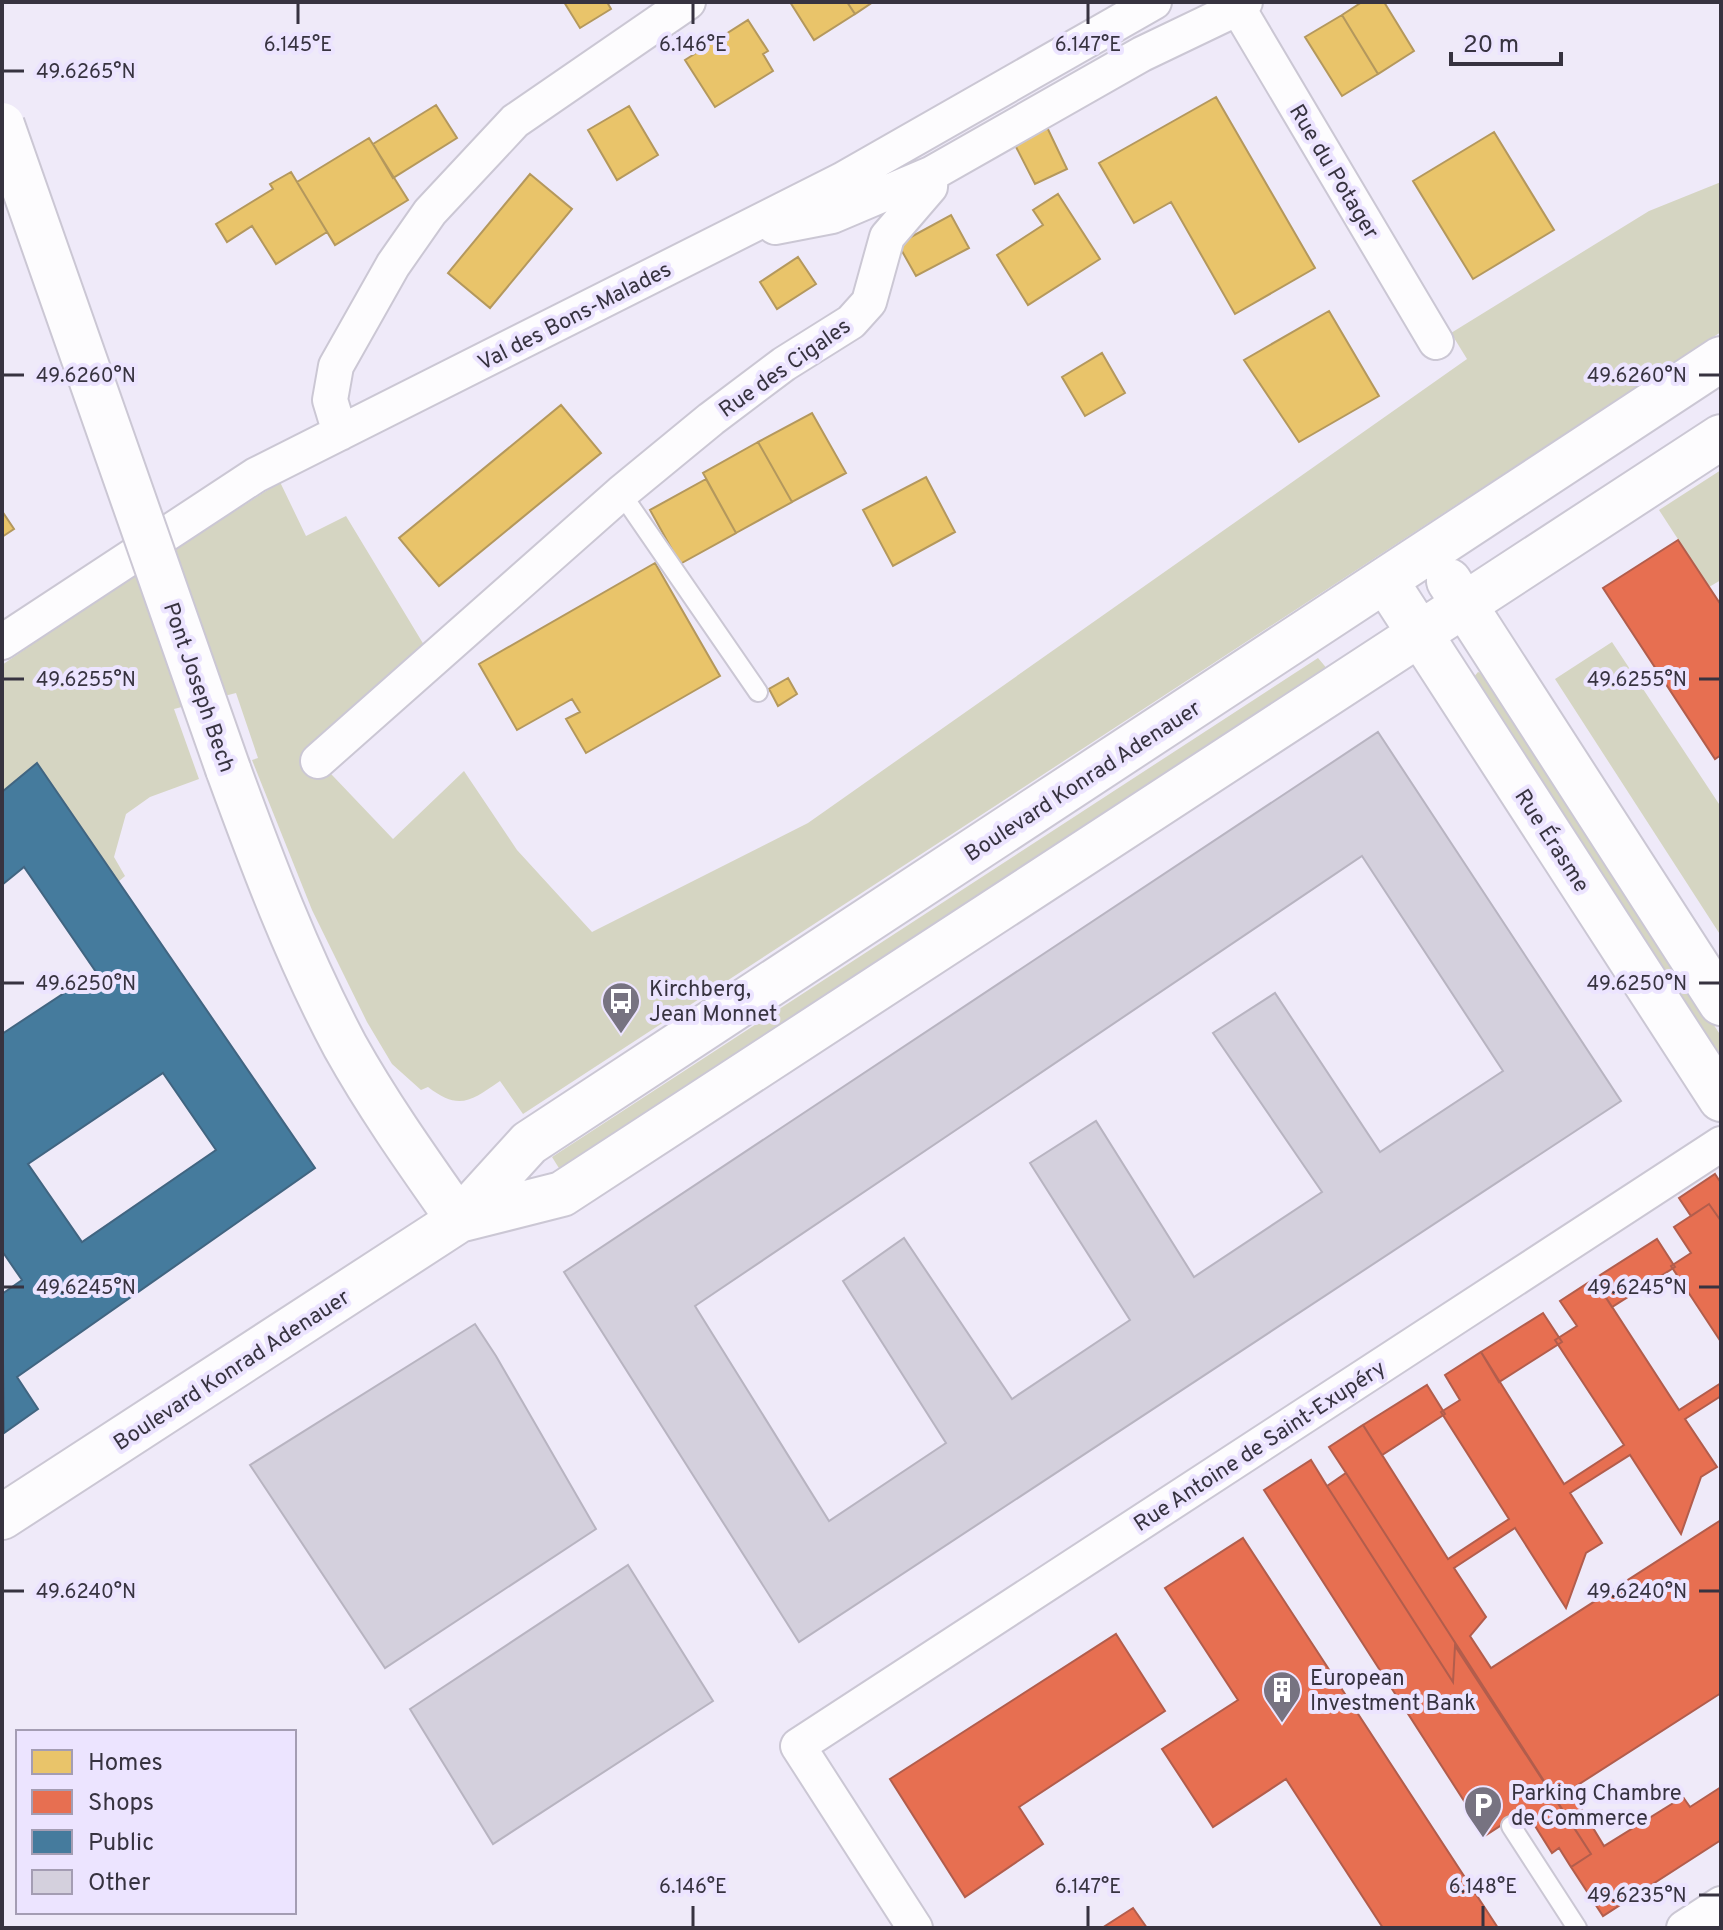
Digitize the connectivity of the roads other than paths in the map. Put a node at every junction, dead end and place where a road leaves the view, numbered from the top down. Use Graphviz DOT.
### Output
graph roads {
  1 [pos="688,2"];
  2 [pos="1154,2"];
  3 [pos="1242,5"];
  4 [pos="2,125"];
  5 [pos="931,174"];
  6 [pos="735,234"];
  7 [pos="1436,342"];
  8 [pos="1721,359"];
  9 [pos="340,433"];
  10 [pos="1721,437"];
  11 [pos="621,493"];
  12 [pos="1429,551"];
  13 [pos="1385,580"];
  14 [pos="1464,605"];
  15 [pos="1420,634"];
  16 [pos="2,642"];
  17 [pos="758,692"];
  18 [pos="318,761"];
  19 [pos="1721,1003"];
  20 [pos="1721,1099"];
  21 [pos="1721,1144"];
  22 [pos="459,1220"];
  23 [pos="2,1517"];
  24 [pos="1511,1826"];
  25 [pos="1721,1904"];
  26 [pos="915,1928"];
  27 [pos="1577,1928"];
  28 [pos="1684,1928"];
  1 -- 9 [label="street"];
  2 -- 6 [label="street, Val des Bons-Malades"];
  3 -- 5 [label="street"];
  3 -- 7 [label="street, Rue du Potager"];
  4 -- 22 [label="main road, Pont Joseph Bech, bridge"];
  5 -- 6 [label="street"];
  5 -- 11 [label="street, Rue des Cigales"];
  6 -- 9 [label="street, Val des Bons-Malades"];
  8 -- 12 [label="main road, Boulevard Konrad Adenauer"];
  9 -- 16 [label="street, Val des Bons-Malades"];
  10 -- 14 [label="main road, Boulevard Konrad Adenauer"];
  11 -- 17 [label="lane"];
  11 -- 18 [label="street, Rue des Cigales"];
  12 -- 13 [label="main road, Boulevard Konrad Adenauer"];
  12 -- 14 [label="main road"];
  13 -- 15 [label="main road, Rue Érasme"];
  13 -- 22 [label="main road, Boulevard Konrad Adenauer"];
  14 -- 15 [label="main road, Boulevard Konrad Adenauer"];
  14 -- 19 [label="main road"];
  15 -- 20 [label="main road, Rue Érasme"];
  15 -- 22 [label="main road, Boulevard Konrad Adenauer"];
  21 -- 26 [label="street, Rue Antoine de Saint-Exupéry"];
  22 -- 23 [label="main road, Boulevard Konrad Adenauer"];
  24 -- 27 [label="lane"];
  25 -- 28 [label="street"];
}
